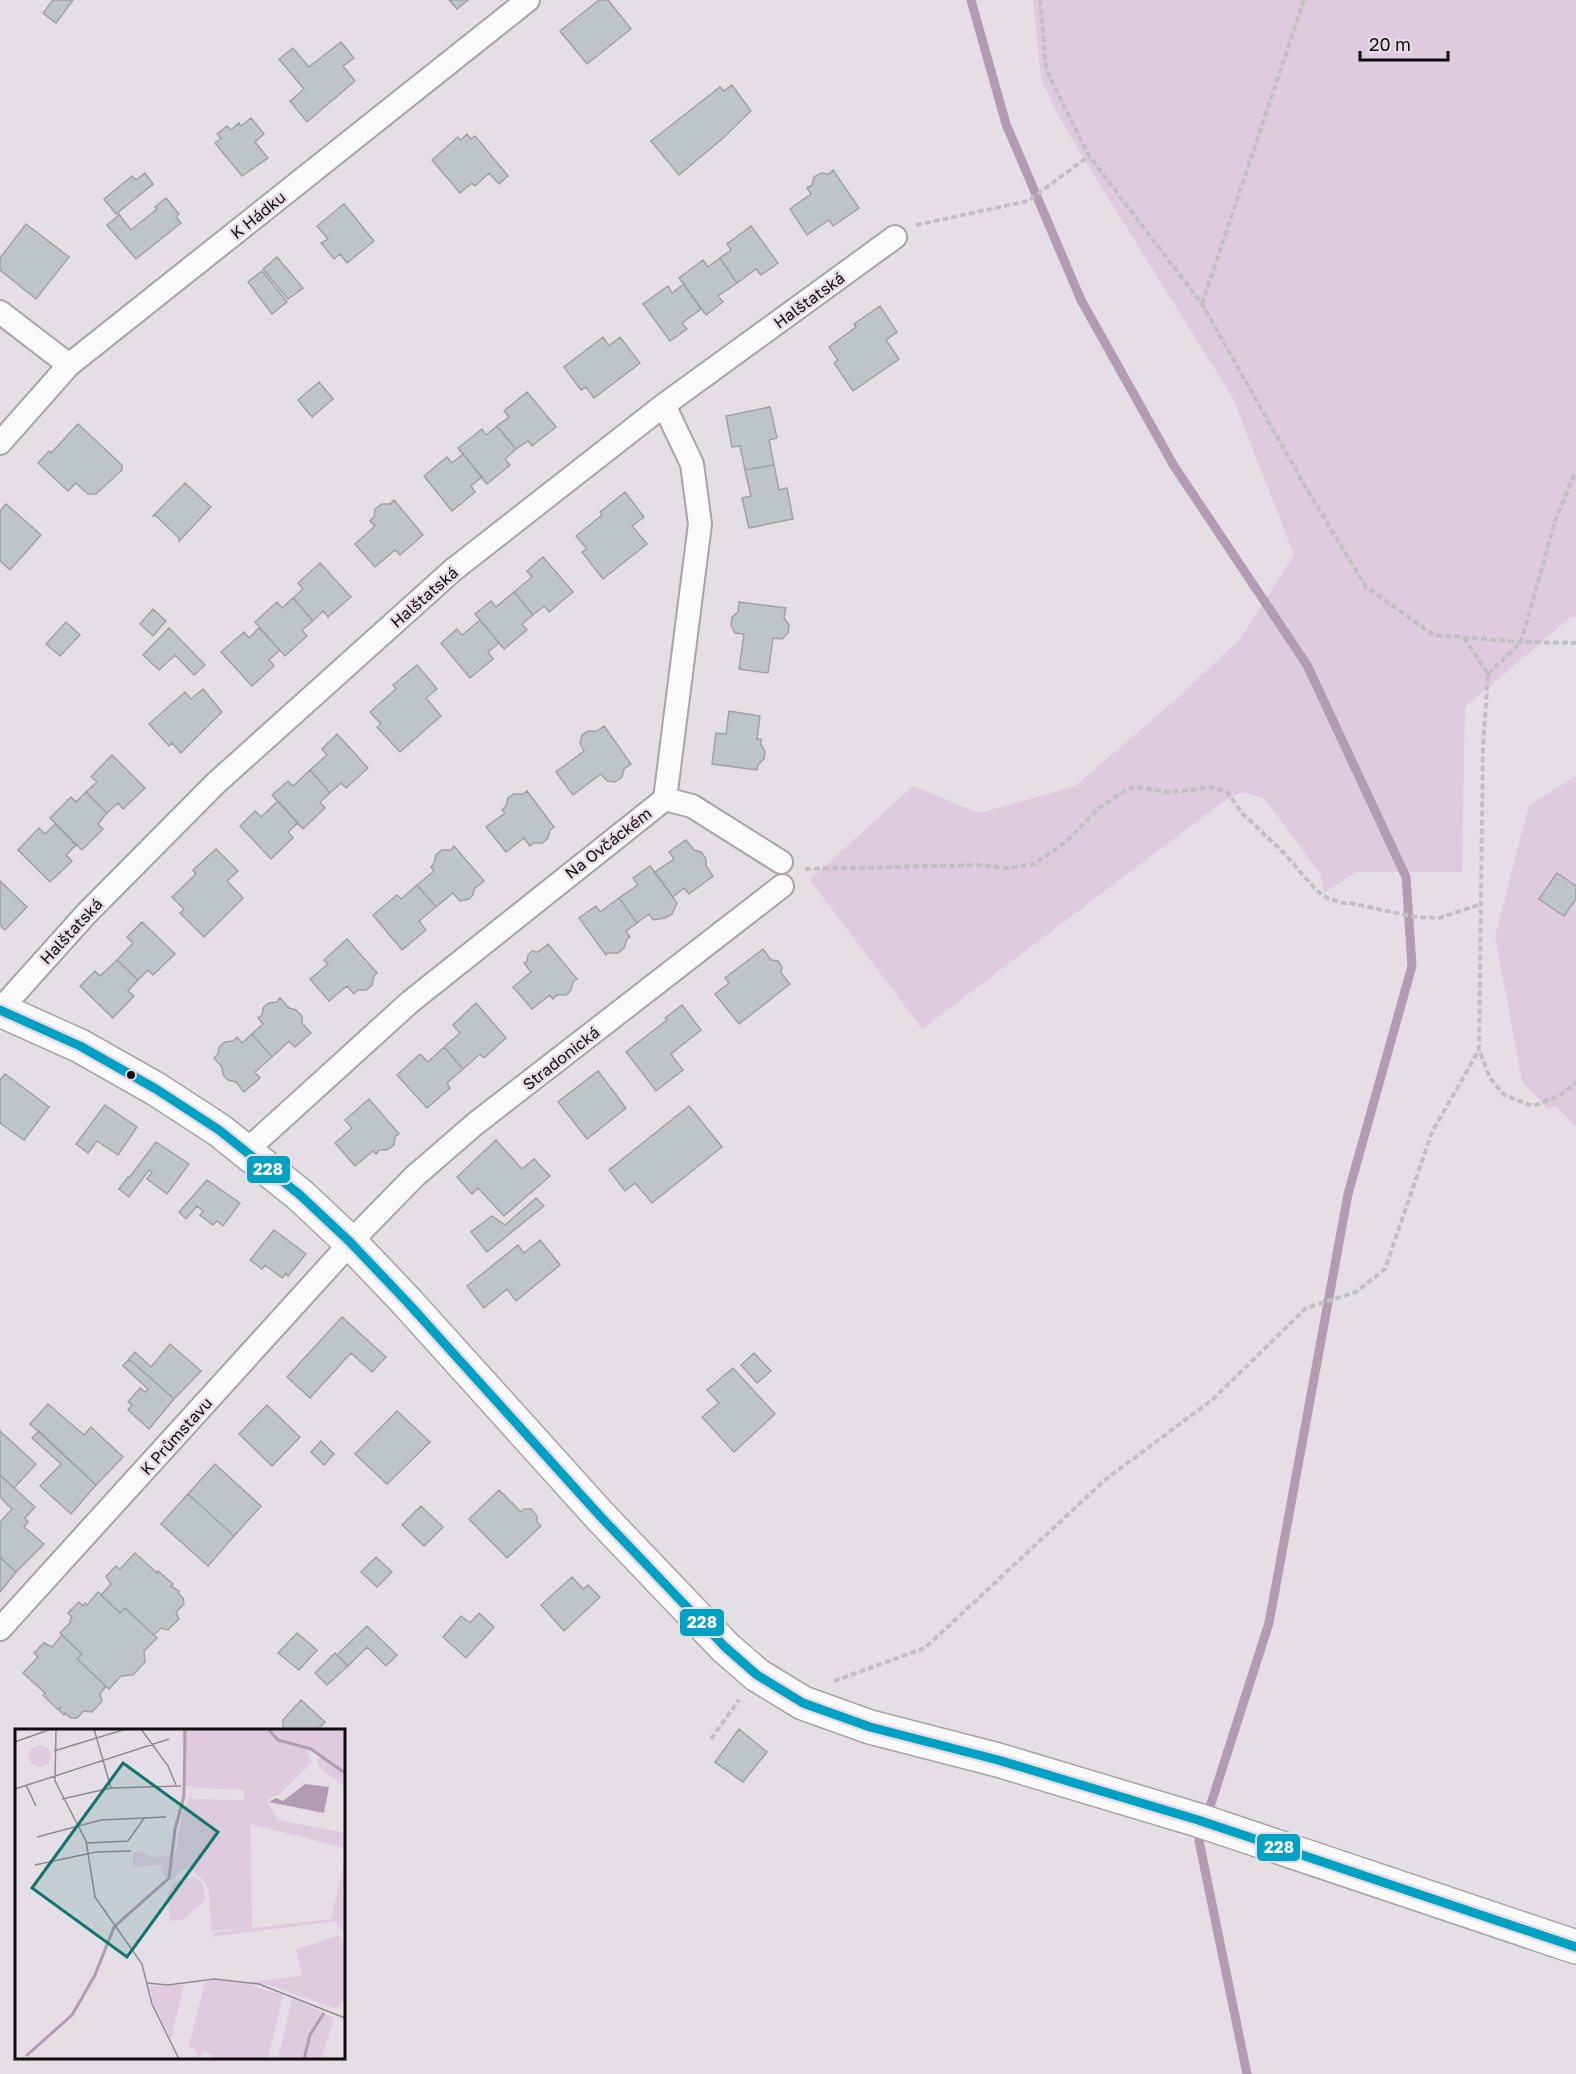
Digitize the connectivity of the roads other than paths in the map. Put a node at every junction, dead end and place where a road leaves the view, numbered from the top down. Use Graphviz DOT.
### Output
graph roads {
  1 [pos="528,0"];
  2 [pos="895,237"];
  3 [pos="0,312"];
  4 [pos="69,365"];
  5 [pos="664,405"];
  6 [pos="0,443"];
  7 [pos="665,799"];
  8 [pos="781,862"];
  9 [pos="783,886"];
  10 [pos="0,1010"];
  11 [pos="246,1151"];
  12 [pos="350,1242"];
  13 [pos="0,1629"];
  14 [pos="1576,1947"];
  1 -- 4 [label="street, K Hádku"];
  2 -- 5 [label="street, Halštatská"];
  3 -- 4 [label="street"];
  4 -- 6 [label="street, K Hádku"];
  5 -- 7 [label="street, Na Ovčáckém"];
  5 -- 10 [label="street, Halštatská"];
  7 -- 8 [label="street"];
  7 -- 11 [label="street, Na Ovčáckém"];
  9 -- 12 [label="street, Stradonická"];
  10 -- 11 [label="street"];
  11 -- 12 [label="street"];
  12 -- 13 [label="street, K Průmstavu"];
  12 -- 14 [label="street"];
}
